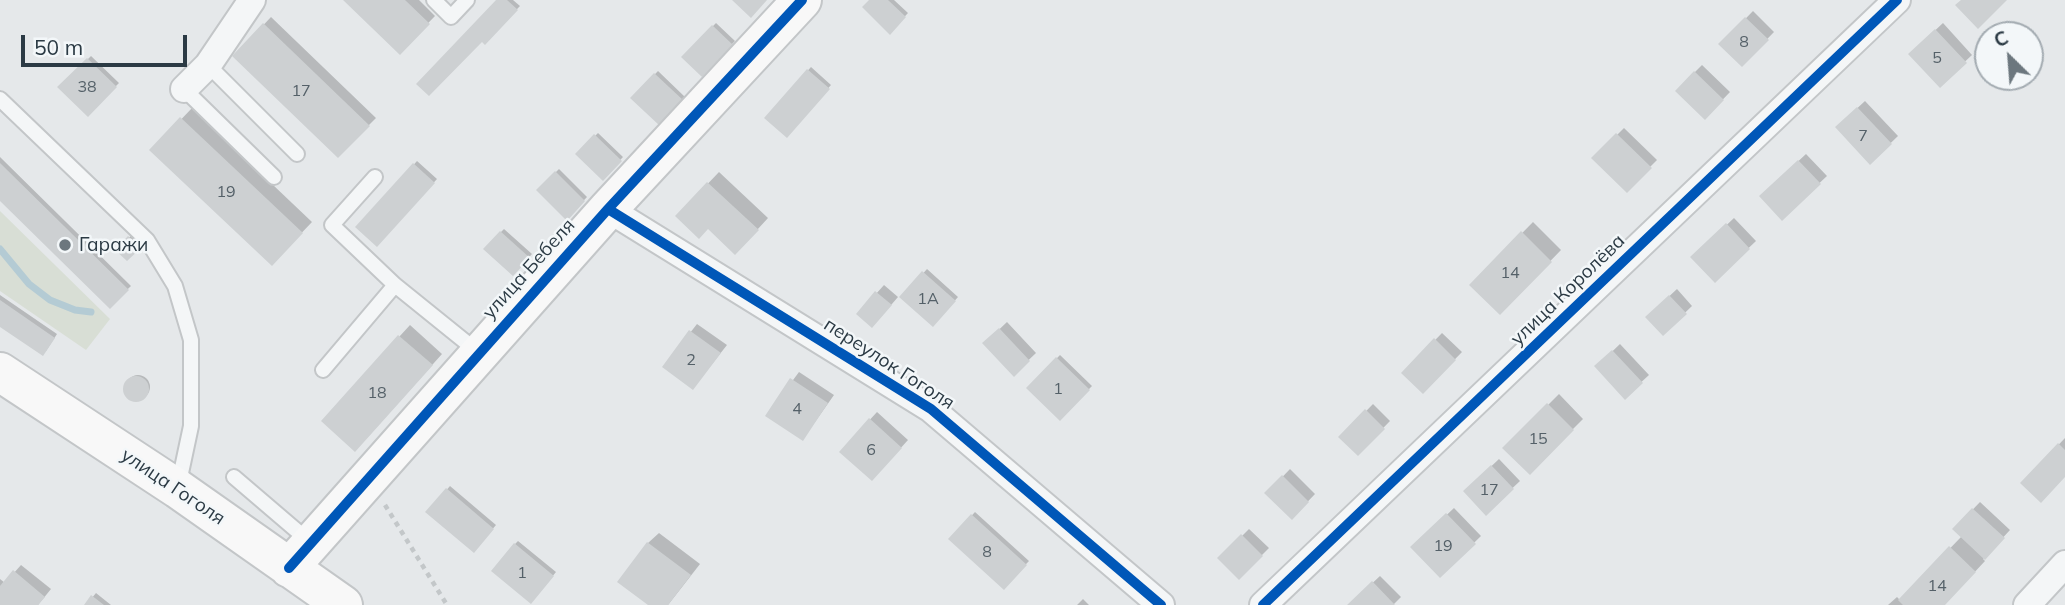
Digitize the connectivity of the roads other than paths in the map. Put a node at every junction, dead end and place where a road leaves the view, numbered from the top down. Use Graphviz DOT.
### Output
graph roads {
  1 [pos="252,0"];
  2 [pos="434,0"];
  3 [pos="467,0"];
  4 [pos="802,0"];
  5 [pos="1897,0"];
  6 [pos="208,65"];
  7 [pos="184,89"];
  8 [pos="0,99"];
  9 [pos="296,153"];
  10 [pos="274,177"];
  11 [pos="375,177"];
  12 [pos="608,209"];
  13 [pos="395,285"];
  14 [pos="478,352"];
  15 [pos="323,370"];
  16 [pos="0,372"];
  17 [pos="234,477"];
  18 [pos="178,489"];
  19 [pos="300,555"];
  20 [pos="2065,565"];
  21 [pos="343,605"];
  22 [pos="1161,605"];
  23 [pos="1263,605"];
  24 [pos="2027,605"];
  1 -- 6 [label="street"];
  2 -- 3 [label="lane"];
  4 -- 12 [label="street, улица Бебеля"];
  5 -- 23 [label="street, улица Королёва"];
  6 -- 7 [label="street"];
  6 -- 9 [label="lane"];
  7 -- 10 [label="lane"];
  8 -- 18 [label="lane"];
  11 -- 13 [label="lane"];
  12 -- 14 [label="street, улица Бебеля"];
  12 -- 22 [label="street, переулок Гоголя"];
  13 -- 14 [label="lane"];
  13 -- 15 [label="lane"];
  14 -- 19 [label="street, улица Бебеля"];
  16 -- 18 [label="street, улица Гоголя"];
  17 -- 19 [label="lane"];
  18 -- 19 [label="street, улица Гоголя"];
  19 -- 21 [label="street, улица Гоголя"];
  20 -- 24 [label="street"];
}
